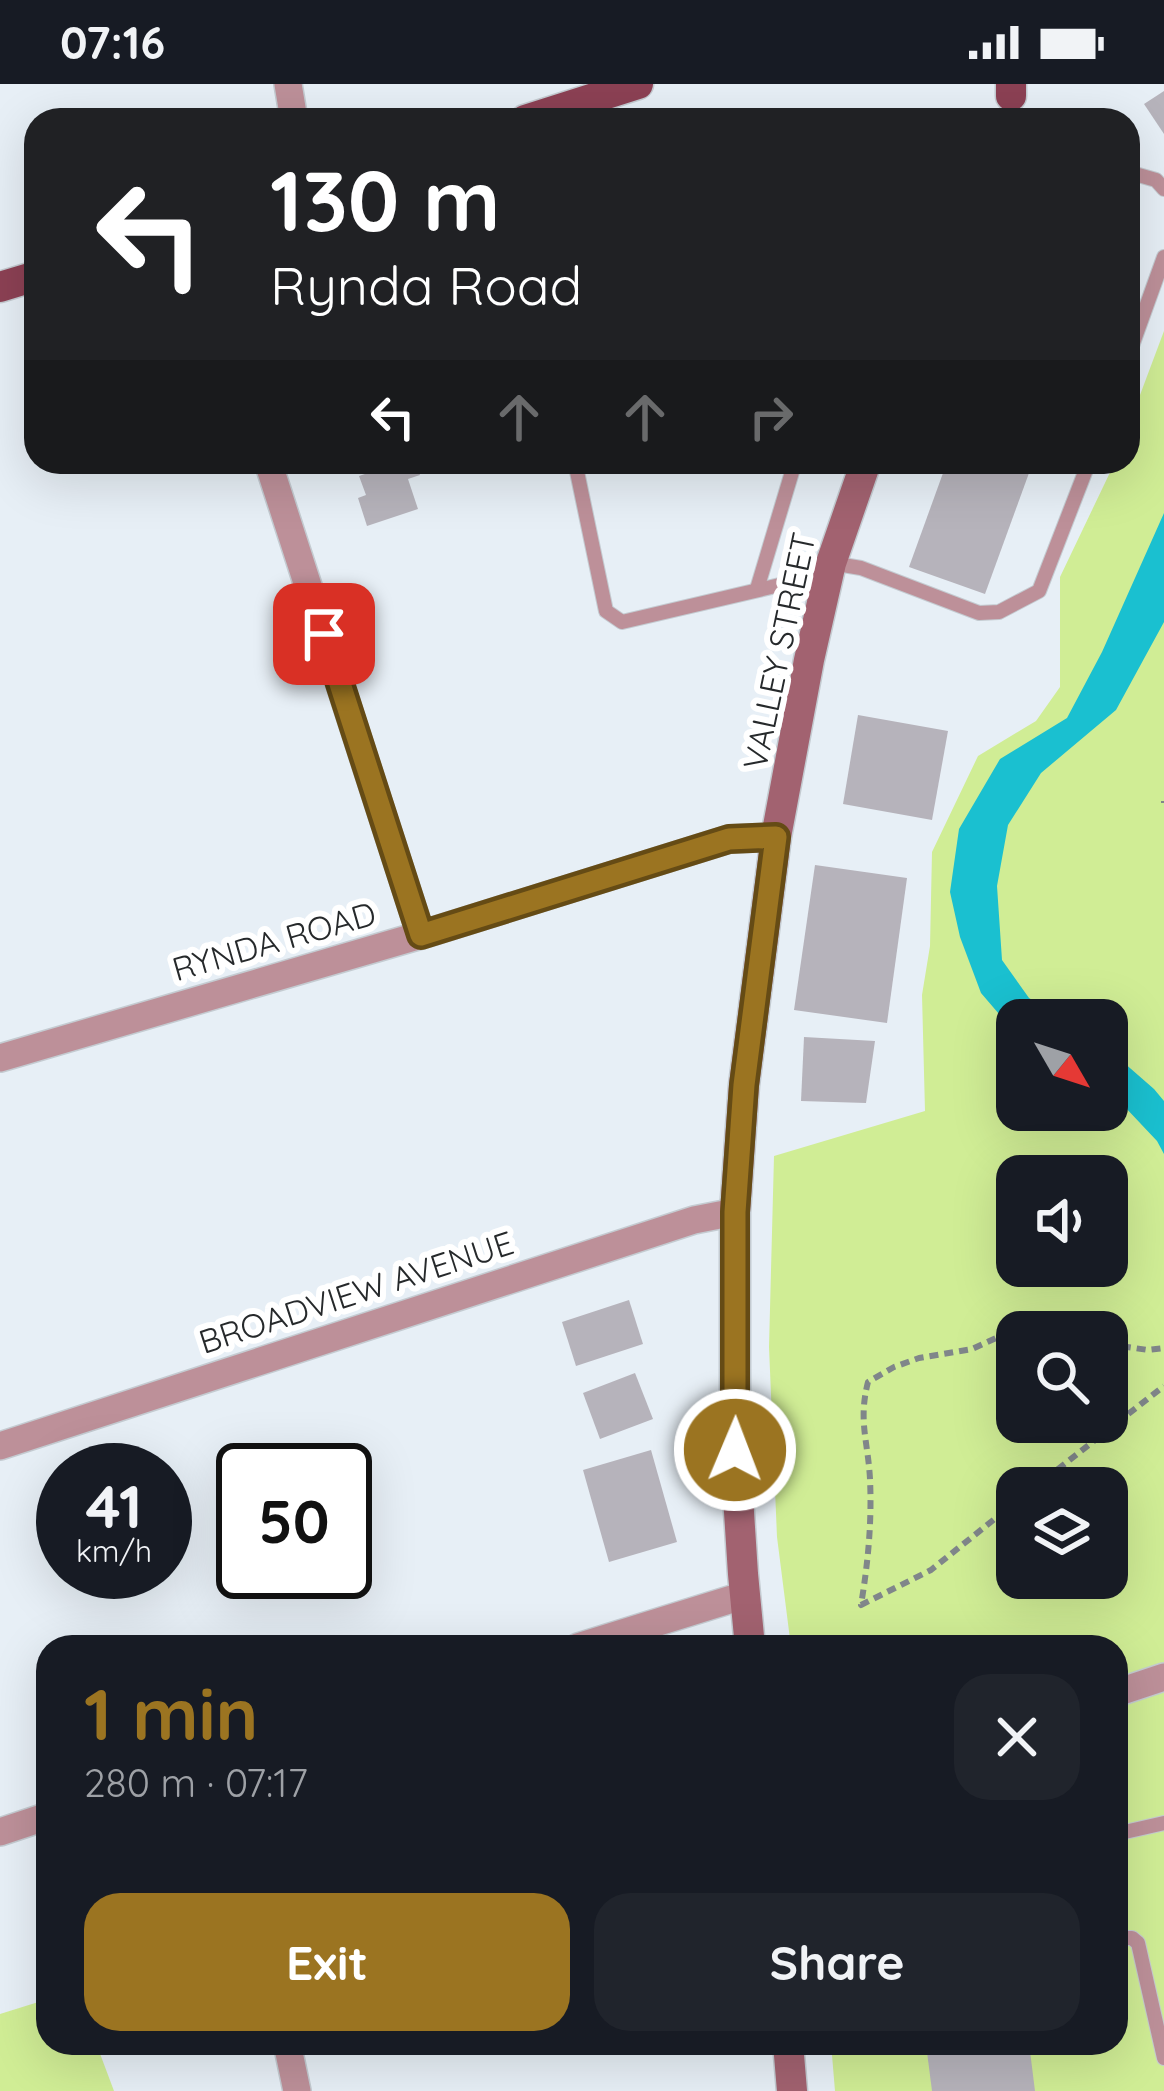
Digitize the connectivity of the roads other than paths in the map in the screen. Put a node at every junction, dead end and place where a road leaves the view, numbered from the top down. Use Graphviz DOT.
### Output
graph roads {
  1 [pos="638,84"];
  2 [pos="563,108"];
  3 [pos="1164,257"];
  4 [pos="1140,323"];
  5 [pos="272,474"];
  6 [pos="577,474"];
  7 [pos="791,474"];
  8 [pos="862,474"];
  9 [pos="1084,474"];
  10 [pos="831,563"];
  11 [pos="757,589"];
  12 [pos="823,594"];
  13 [pos="776,837"];
  14 [pos="421,935"];
  15 [pos="0,1058"];
  16 [pos="735,1212"];
  17 [pos="0,1446"];
  18 [pos="745,1595"];
  19 [pos="617,1635"];
  20 [pos="749,1635"];
  21 [pos="1164,1677"];
  22 [pos="1128,1689"];
  23 [pos="36,1820"];
  24 [pos="1164,1823"];
  25 [pos="1128,1831"];
  26 [pos="0,1832"];
  27 [pos="1128,1938"];
  28 [pos="290,2055"];
  29 [pos="789,2055"];
  30 [pos="1164,2058"];
  31 [pos="297,2091"];
  32 [pos="792,2091"];
  1 -- 2 [label="main road"];
  3 -- 4 [label="lane"];
  5 -- 14 [label="street"];
  6 -- 11 [label="lane"];
  7 -- 11 [label="lane"];
  8 -- 10 [label="main road, VALLEY STREET"];
  9 -- 10 [label="lane"];
  10 -- 12 [label="main road, VALLEY STREET"];
  11 -- 12 [label="lane"];
  12 -- 13 [label="main road, VALLEY STREET"];
  13 -- 14 [label="street, RYNDA ROAD"];
  13 -- 16 [label="main road, VALLEY STREET"];
  14 -- 15 [label="street, RYNDA ROAD"];
  16 -- 17 [label="street, BROADVIEW AVENUE"];
  16 -- 18 [label="main road, VALLEY STREET"];
  18 -- 19 [label="street"];
  18 -- 20 [label="main road, VALLEY STREET"];
  21 -- 22 [label="street"];
  23 -- 26 [label="street"];
  24 -- 25 [label="lane"];
  27 -- 30 [label="lane"];
  28 -- 31 [label="street"];
  29 -- 32 [label="main road"];
}
